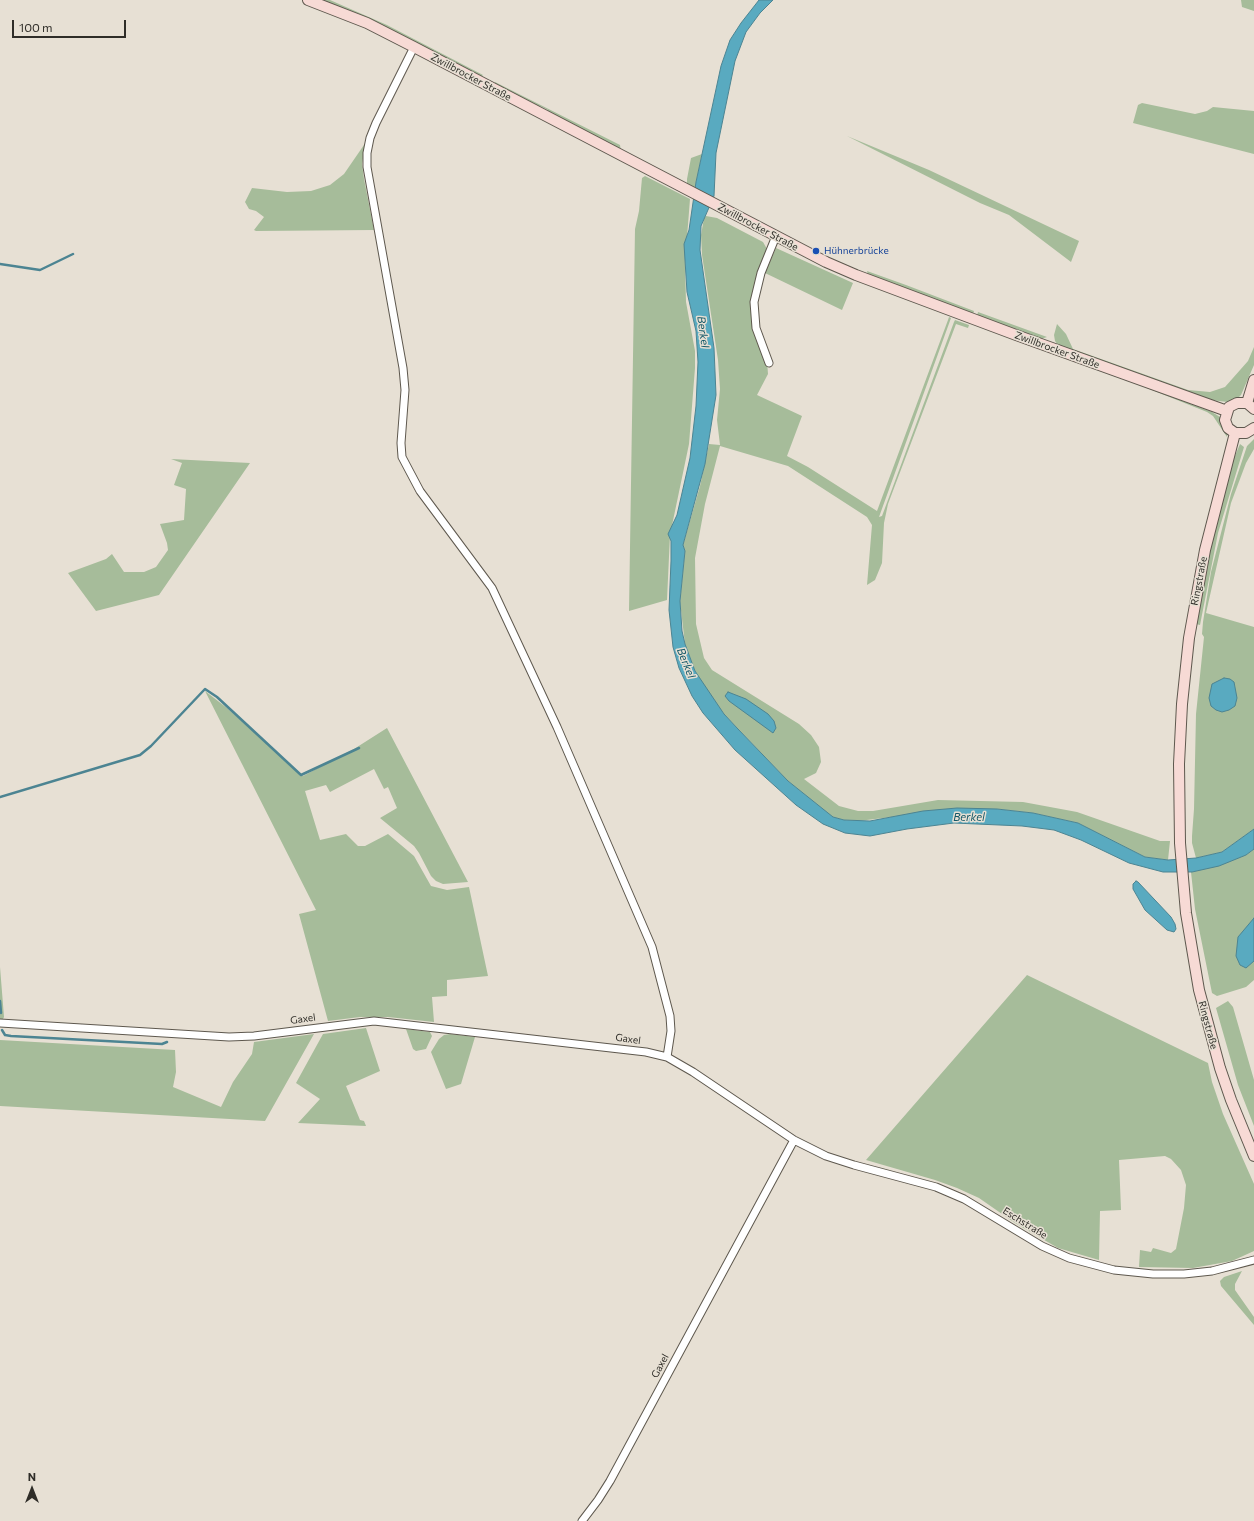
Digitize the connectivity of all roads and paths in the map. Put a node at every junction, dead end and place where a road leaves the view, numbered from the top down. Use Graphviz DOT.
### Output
graph roads {
  1 [pos="308,0"];
  2 [pos="414,47"];
  3 [pos="776,236"];
  4 [pos="769,363"];
  5 [pos="1254,380"];
  6 [pos="1250,406"];
  7 [pos="1227,411"];
  8 [pos="1254,428"];
  9 [pos="1235,433"];
  10 [pos="0,1022"];
  11 [pos="667,1057"];
  12 [pos="794,1140"];
  13 [pos="1254,1156"];
  14 [pos="1254,1260"];
  15 [pos="582,1521"];
  1 -- 2 [label="main road, Zwillbrocker Straße"];
  2 -- 3 [label="main road, Zwillbrocker Straße"];
  2 -- 11 [label="street"];
  3 -- 4 [label="street"];
  3 -- 7 [label="main road, Zwillbrocker Straße"];
  5 -- 6 [label="main road"];
  6 -- 7 [label="main road"];
  7 -- 9 [label="main road"];
  8 -- 9 [label="main road"];
  9 -- 13 [label="main road, Ringstraße"];
  10 -- 11 [label="street, Gaxel"];
  11 -- 12 [label="street, Gaxel"];
  12 -- 14 [label="street, Eschstraße"];
  12 -- 15 [label="street, Gaxel"];
}
